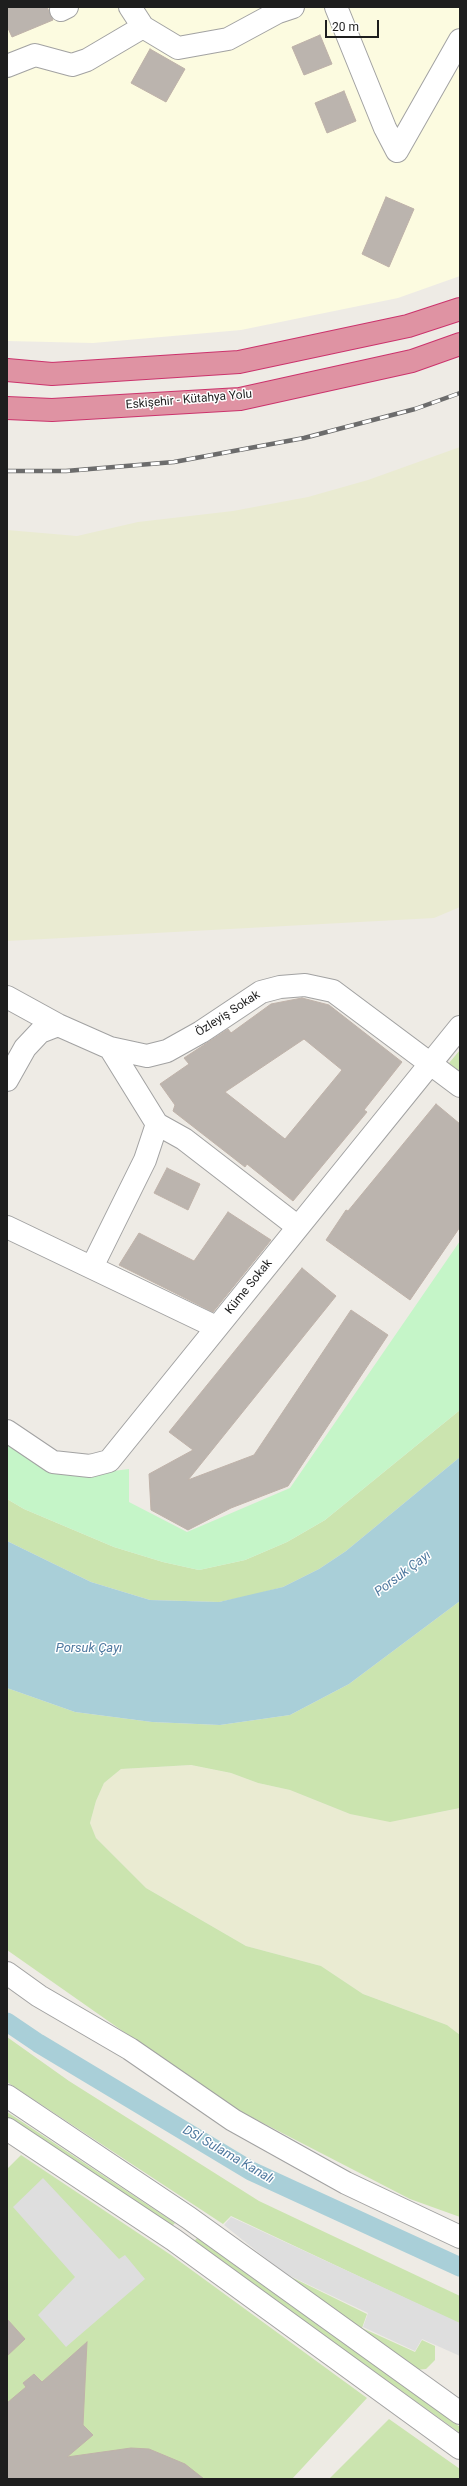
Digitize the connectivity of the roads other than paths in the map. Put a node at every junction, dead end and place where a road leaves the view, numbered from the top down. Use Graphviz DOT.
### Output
graph roads {
  1 [pos="130,7"];
  2 [pos="293,7"];
  3 [pos="336,7"];
  4 [pos="143,26"];
  5 [pos="460,40"];
  6 [pos="7,66"];
  7 [pos="460,309"];
  8 [pos="460,344"];
  9 [pos="7,370"];
  10 [pos="7,408"];
  11 [pos="7,997"];
  12 [pos="58,1025"];
  13 [pos="460,1027"];
  14 [pos="110,1048"];
  15 [pos="432,1063"];
  16 [pos="7,1080"];
  17 [pos="460,1086"];
  18 [pos="157,1124"];
  19 [pos="7,1227"];
  20 [pos="298,1227"];
  21 [pos="92,1267"];
  22 [pos="216,1327"];
  23 [pos="7,1431"];
  24 [pos="7,1973"];
  25 [pos="7,2096"];
  26 [pos="7,2130"];
  27 [pos="189,2218"];
  28 [pos="460,2237"];
  29 [pos="174,2240"];
  30 [pos="460,2413"];
  31 [pos="460,2448"];
  1 -- 4 [label="street"];
  2 -- 4 [label="street"];
  3 -- 5 [label="street"];
  4 -- 6 [label="street"];
  7 -- 9 [label="highway"];
  8 -- 10 [label="highway, Eskişehir - Kütahya Yolu"];
  11 -- 12 [label="street, Özleyiş Sokak"];
  12 -- 14 [label="street, Özleyiş Sokak"];
  12 -- 16 [label="street"];
  13 -- 15 [label="street, Küme Sokak"];
  14 -- 15 [label="street, Özleyiş Sokak"];
  14 -- 18 [label="street"];
  15 -- 17 [label="street, Özleyiş Sokak"];
  15 -- 20 [label="street, Küme Sokak"];
  18 -- 20 [label="street"];
  18 -- 21 [label="street"];
  19 -- 21 [label="street"];
  20 -- 22 [label="street, Küme Sokak"];
  21 -- 22 [label="street"];
  22 -- 23 [label="street, Küme Sokak"];
  24 -- 28 [label="street"];
  25 -- 27 [label="street"];
  26 -- 29 [label="street"];
  27 -- 29 [label="street"];
  27 -- 30 [label="street"];
  29 -- 31 [label="street"];
}
